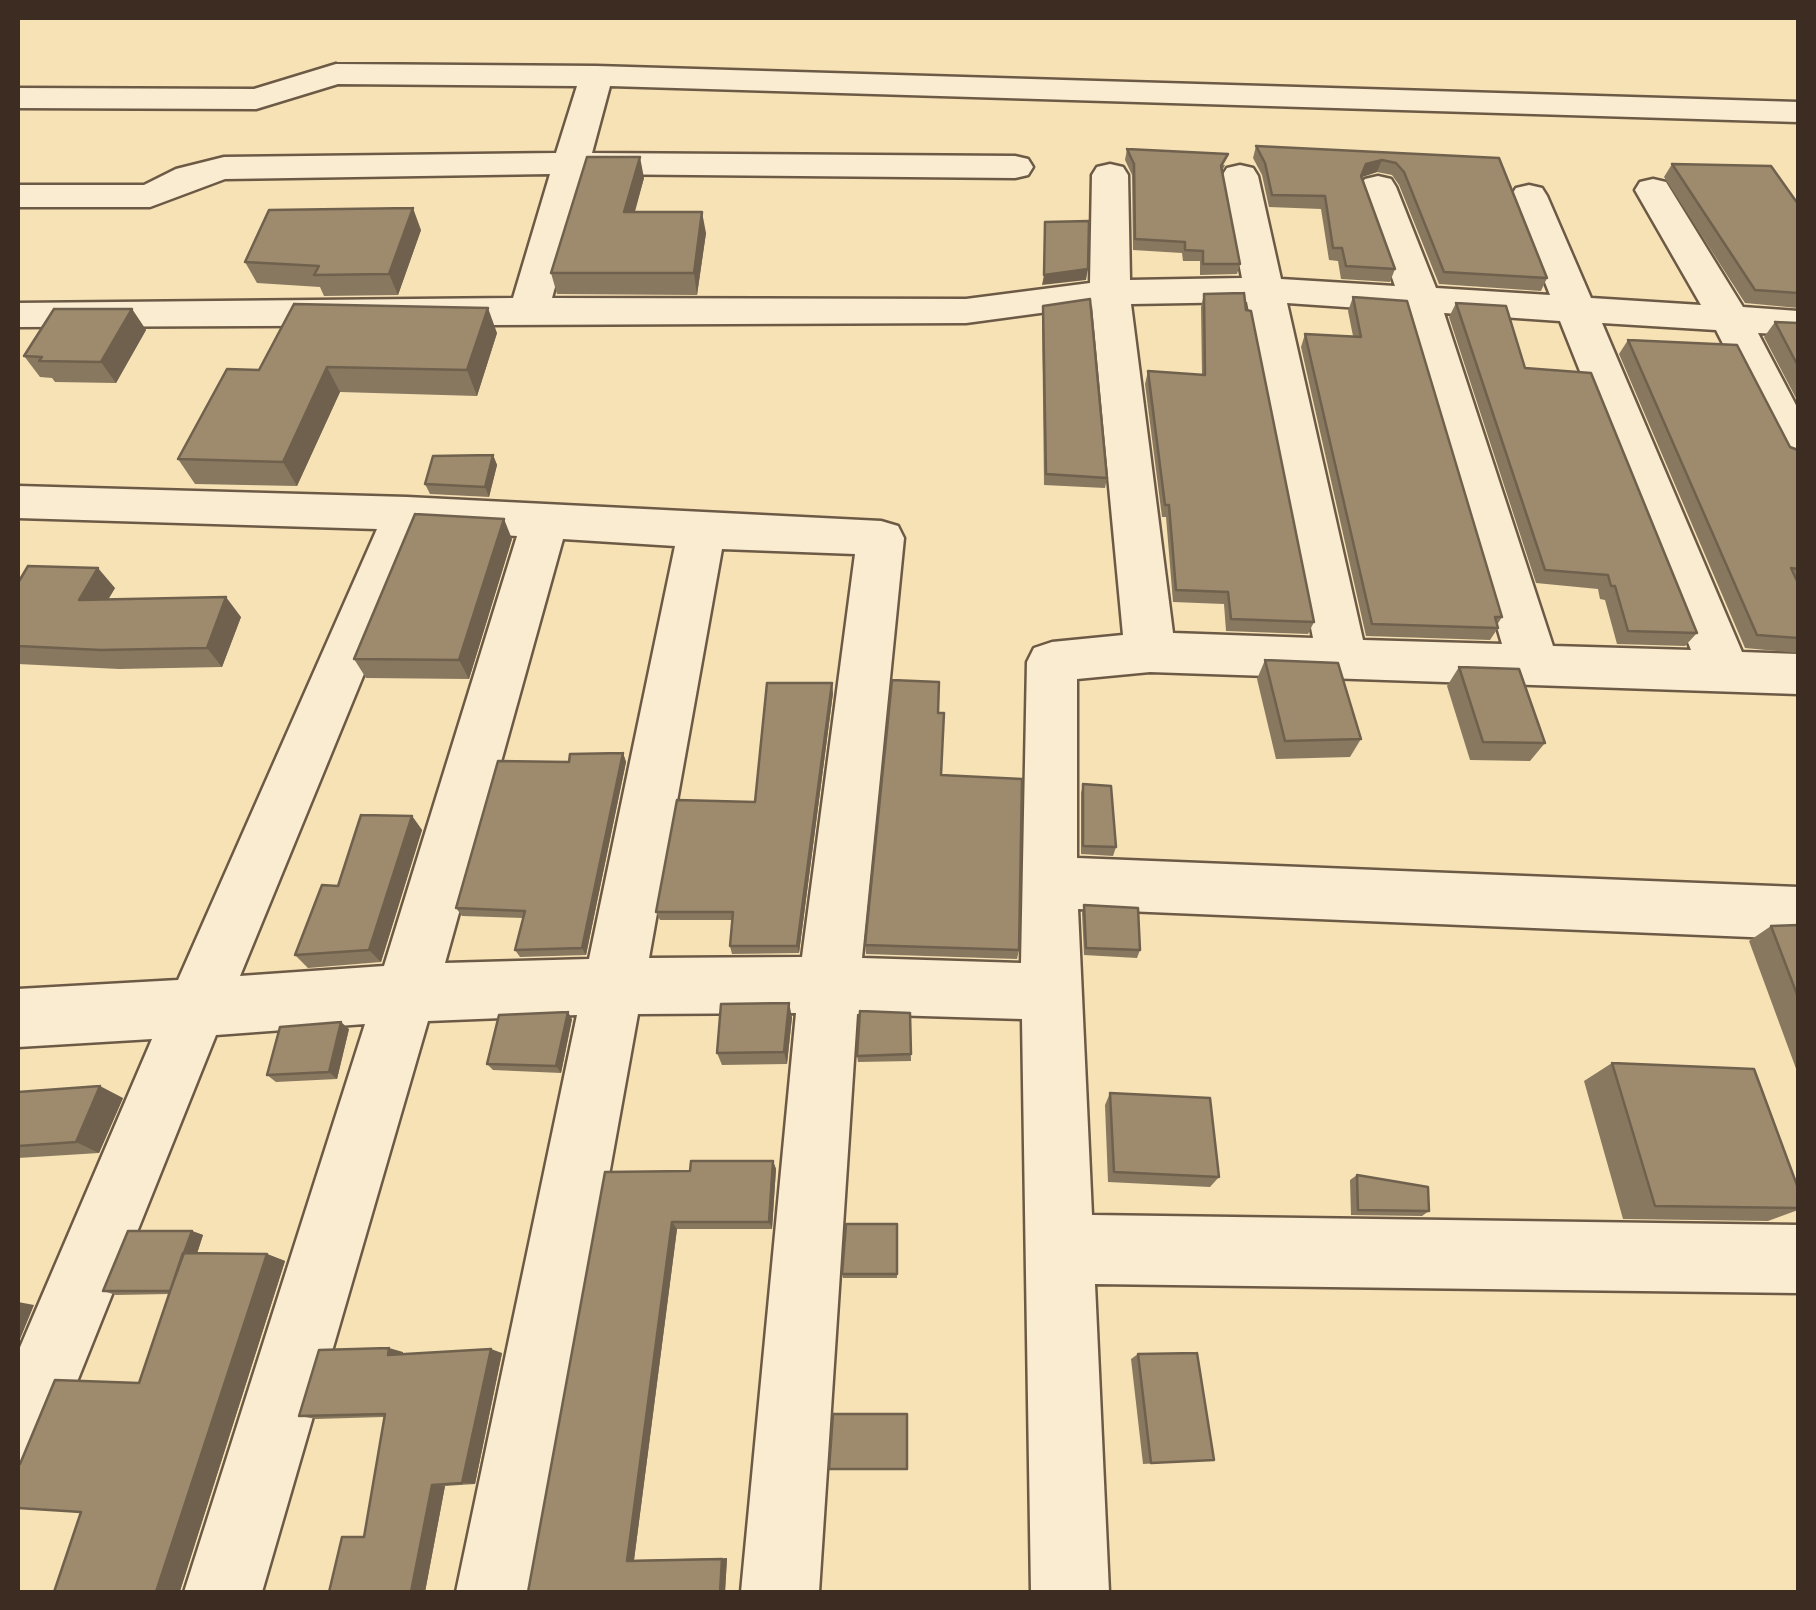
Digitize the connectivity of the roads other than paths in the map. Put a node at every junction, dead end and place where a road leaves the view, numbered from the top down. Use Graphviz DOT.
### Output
graph roads {
  1 [pos="596,76"];
  2 [pos="19,100"];
  3 [pos="1798,112"];
  4 [pos="571,162"];
  5 [pos="1015,167"];
  6 [pos="1110,175"];
  7 [pos="1240,176"];
  8 [pos="1378,187"];
  9 [pos="1653,190"];
  10 [pos="18,196"];
  11 [pos="1529,196"];
  12 [pos="1267,290"];
  13 [pos="1110,292"];
  14 [pos="1420,299"];
  15 [pos="529,310"];
  16 [pos="1576,311"];
  17 [pos="18,315"];
  18 [pos="1730,319"];
  19 [pos="1798,322"];
  20 [pos="1798,450"];
  21 [pos="18,502"];
  22 [pos="407,513"];
  23 [pos="544,523"];
  24 [pos="702,531"];
  25 [pos="1150,652"];
  26 [pos="1342,658"];
  27 [pos="1532,662"];
  28 [pos="1724,669"];
  29 [pos="1798,674"];
  30 [pos="1048,882"];
  31 [pos="1798,913"];
  32 [pos="829,985"];
  33 [pos="612,986"];
  34 [pos="1052,992"];
  35 [pos="406,993"];
  36 [pos="196,1008"];
  37 [pos="18,1018"];
  38 [pos="1060,1248"];
  39 [pos="1798,1259"];
  40 [pos="18,1438"];
  41 [pos="224,1592"];
  42 [pos="495,1592"];
  43 [pos="780,1592"];
  44 [pos="1070,1592"];
  1 -- 2 [label="street"];
  1 -- 3 [label="street"];
  1 -- 4 [label="street"];
  4 -- 5 [label="street"];
  4 -- 10 [label="street"];
  4 -- 15 [label="street"];
  6 -- 13 [label="street"];
  7 -- 12 [label="street"];
  8 -- 14 [label="street"];
  9 -- 18 [label="street"];
  11 -- 16 [label="street"];
  12 -- 13 [label="street"];
  12 -- 14 [label="street"];
  12 -- 26 [label="street"];
  13 -- 15 [label="street"];
  13 -- 25 [label="street"];
  14 -- 16 [label="street"];
  14 -- 27 [label="street"];
  15 -- 17 [label="street"];
  16 -- 18 [label="street"];
  16 -- 28 [label="street"];
  18 -- 19 [label="street"];
  18 -- 20 [label="street"];
  21 -- 22 [label="street"];
  22 -- 23 [label="street"];
  22 -- 36 [label="street"];
  23 -- 24 [label="street"];
  23 -- 35 [label="street"];
  24 -- 32 [label="street"];
  24 -- 33 [label="street"];
  25 -- 26 [label="street"];
  25 -- 30 [label="street"];
  26 -- 27 [label="street"];
  27 -- 28 [label="street"];
  28 -- 29 [label="street"];
  30 -- 31 [label="street"];
  30 -- 34 [label="street"];
  32 -- 33 [label="street"];
  32 -- 34 [label="street"];
  32 -- 43 [label="street"];
  33 -- 35 [label="street"];
  33 -- 42 [label="street"];
  34 -- 38 [label="street"];
  35 -- 36 [label="street"];
  35 -- 41 [label="street"];
  36 -- 37 [label="street"];
  36 -- 40 [label="street"];
  38 -- 39 [label="street"];
  38 -- 44 [label="street"];
}
